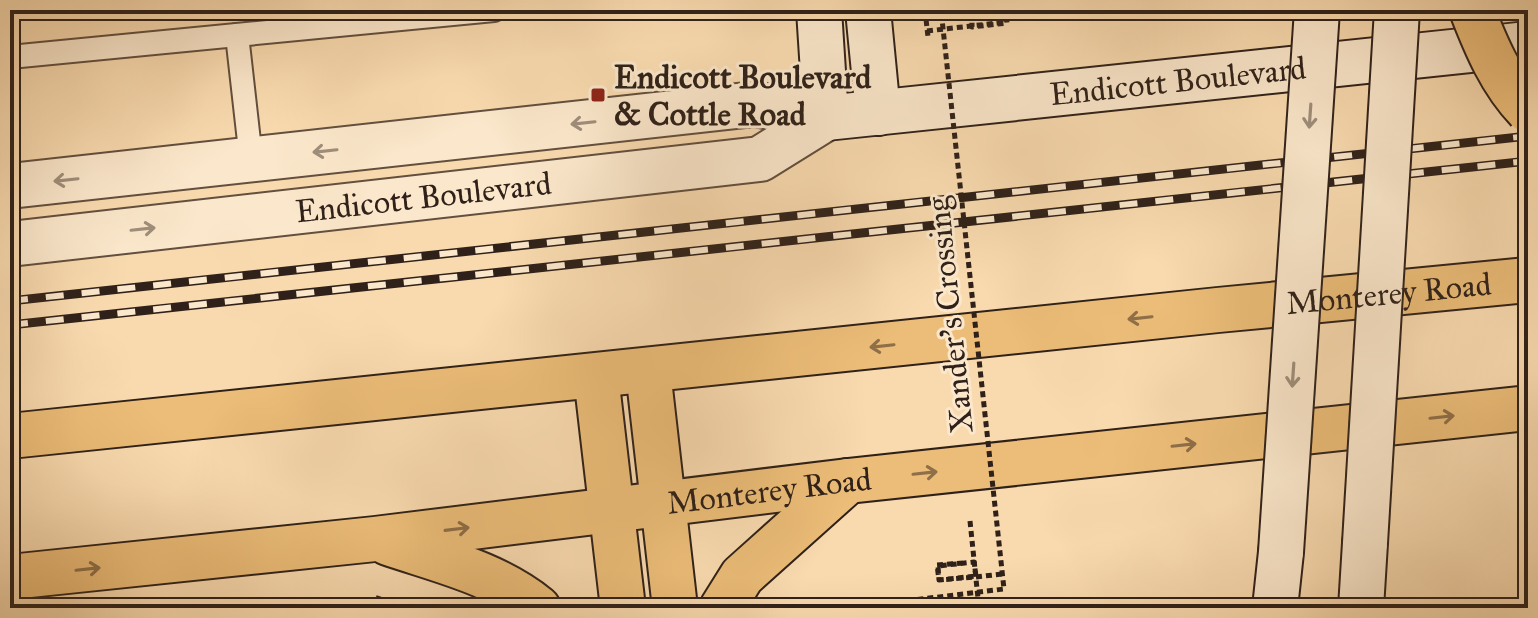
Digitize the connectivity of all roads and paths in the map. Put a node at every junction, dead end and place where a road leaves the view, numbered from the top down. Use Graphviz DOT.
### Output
graph roads {
  1 [pos="494,10"];
  2 [pos="819,10"];
  3 [pos="868,10"];
  4 [pos="925,10"];
  5 [pos="941,10"];
  6 [pos="1317,10"];
  7 [pos="1397,10"];
  8 [pos="1472,10"];
  9 [pos="942,18"];
  10 [pos="237,35"];
  11 [pos="1528,44"];
  12 [pos="10,57"];
  13 [pos="1528,110"];
  14 [pos="878,113"];
  15 [pos="826,118"];
  16 [pos="251,159"];
  17 [pos="10,186"];
  18 [pos="10,244"];
  19 [pos="1528,280"];
  20 [pos="648,371"];
  21 [pos="596,376"];
  22 [pos="1528,408"];
  23 [pos="10,436"];
  24 [pos="848,481"];
  25 [pos="663,504"];
  26 [pos="612,510"];
  27 [pos="970,521"];
  28 [pos="375,539"];
  29 [pos="974,561"];
  30 [pos="1002,574"];
  31 [pos="10,577"];
  32 [pos="379,596"];
  33 [pos="375,608"];
  34 [pos="538,608"];
  35 [pos="623,608"];
  36 [pos="675,608"];
  37 [pos="722,608"];
  38 [pos="848,608"];
  39 [pos="979,608"];
  40 [pos="1275,608"];
  41 [pos="1361,608"];
  1 -- 10 [label="lane"];
  2 -- 15 [label="main road"];
  3 -- 14 [label="main road"];
  4 -- 9 [label="path, bridge"];
  5 -- 9 [label="path, Xander’s Crossing, bridge"];
  6 -- 40 [label="main road, one-way, bridge"];
  7 -- 41 [label="main road, bridge"];
  8 -- 13 [label="main road, bridge"];
  9 -- 30 [label="path, Xander’s Crossing, bridge"];
  10 -- 12 [label="lane"];
  10 -- 16 [label="lane"];
  11 -- 14 [label="main road, Endicott Boulevard"];
  14 -- 15 [label="main road, Endicott Boulevard"];
  15 -- 16 [label="main road, Endicott Boulevard, one-way"];
  18 -- 15 [label="main road, Endicott Boulevard, one-way"];
  16 -- 17 [label="main road, Endicott Boulevard, one-way"];
  19 -- 20 [label="main road, Monterey Road, one-way"];
  20 -- 21 [label="main road, Monterey Road"];
  20 -- 25 [label="main road"];
  21 -- 23 [label="main road, Monterey Road"];
  21 -- 26 [label="main road"];
  24 -- 22 [label="main road, Monterey Road, one-way"];
  24 -- 25 [label="main road, Monterey Road"];
  24 -- 37 [label="main road"];
  25 -- 26 [label="main road, Monterey Road"];
  25 -- 36 [label="main road"];
  28 -- 26 [label="main road, Monterey Road, one-way"];
  26 -- 35 [label="main road"];
  27 -- 29 [label="path"];
  31 -- 28 [label="main road, Monterey Road, one-way"];
  28 -- 34 [label="main road"];
  29 -- 30 [label="path, bridge"];
  29 -- 39 [label="path"];
  30 -- 38 [label="path, bridge"];
  32 -- 33 [label="path"];
  38 -- 39 [label="path, bridge"];
}
